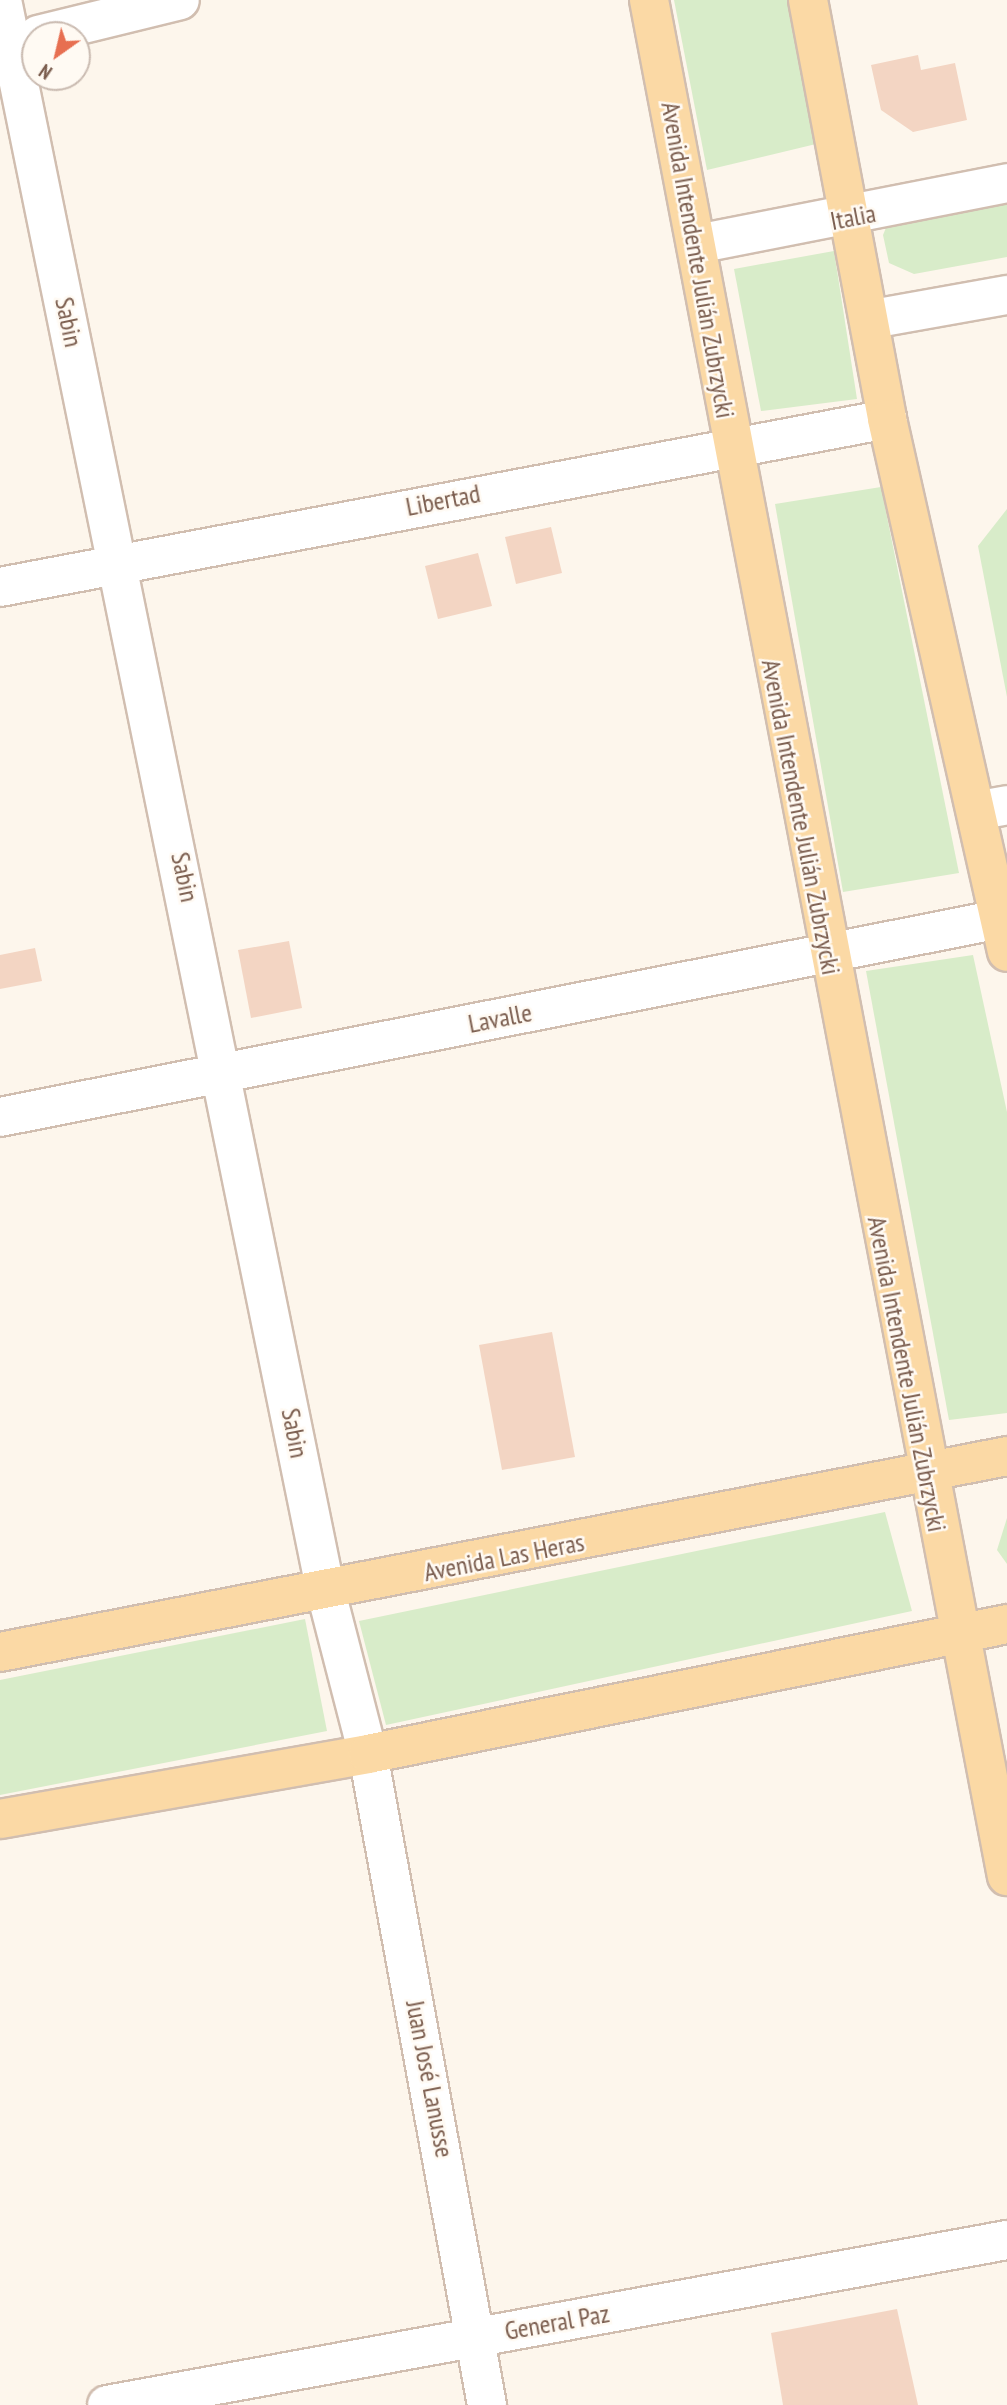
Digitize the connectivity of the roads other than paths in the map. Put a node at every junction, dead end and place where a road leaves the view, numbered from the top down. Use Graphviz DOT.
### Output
graph roads {
  1 [pos="2,0"];
  2 [pos="180,0"];
  3 [pos="649,0"];
  4 [pos="808,0"];
  5 [pos="91,22"];
  6 [pos="21,39"];
  7 [pos="31,91"];
  8 [pos="1007,184"];
  9 [pos="852,219"];
  10 [pos="697,244"];
  11 [pos="1007,295"];
  12 [pos="872,319"];
  13 [pos="887,419"];
  14 [pos="732,443"];
  15 [pos="120,564"];
  16 [pos="0,587"];
  17 [pos="993,807"];
  18 [pos="1003,936"];
  19 [pos="826,952"];
  20 [pos="225,1074"];
  21 [pos="0,1117"];
  22 [pos="1007,1455"];
  23 [pos="926,1474"];
  24 [pos="326,1592"];
  25 [pos="1007,1624"];
  26 [pos="956,1634"];
  27 [pos="0,1652"];
  28 [pos="368,1754"];
  29 [pos="0,1819"];
  30 [pos="1007,1877"];
  31 [pos="1007,2240"];
  32 [pos="478,2337"];
  33 [pos="107,2405"];
  34 [pos="487,2405"];
  1 -- 6 [label="street, Sabin"];
  2 -- 5 [label="street"];
  3 -- 10 [label="main road, Avenida Intendente Julián Zubrzycki"];
  4 -- 9 [label="main road"];
  7 -- 15 [label="street, Sabin"];
  8 -- 9 [label="street, Italia"];
  9 -- 10 [label="street, Italia"];
  9 -- 12 [label="main road"];
  10 -- 14 [label="main road, Avenida Intendente Julián Zubrzycki"];
  11 -- 12 [label="street"];
  12 -- 13 [label="main road"];
  13 -- 14 [label="street, Libertad"];
  13 -- 17 [label="main road"];
  14 -- 15 [label="street, Libertad"];
  14 -- 19 [label="main road, Avenida Intendente Julián Zubrzycki"];
  15 -- 16 [label="street, Libertad"];
  15 -- 20 [label="street, Sabin"];
  17 -- 18 [label="main road"];
  18 -- 19 [label="street, Lavalle"];
  19 -- 20 [label="street, Lavalle"];
  19 -- 23 [label="main road, Avenida Intendente Julián Zubrzycki"];
  20 -- 21 [label="street, Lavalle"];
  20 -- 24 [label="street, Sabin"];
  22 -- 23 [label="main road, Avenida Las Heras"];
  23 -- 24 [label="main road, Avenida Las Heras"];
  23 -- 26 [label="main road, Avenida Intendente Julián Zubrzycki"];
  24 -- 27 [label="main road, Avenida Las Heras"];
  24 -- 28 [label="street, Sabin"];
  25 -- 26 [label="main road"];
  26 -- 28 [label="main road"];
  26 -- 30 [label="main road, Avenida Intendente Julián Zubrzycki"];
  28 -- 29 [label="main road"];
  28 -- 32 [label="street, Juan José Lanusse"];
  31 -- 32 [label="street, General Paz"];
  32 -- 33 [label="street, General Paz"];
  32 -- 34 [label="street, Juan José Lanusse"];
}
